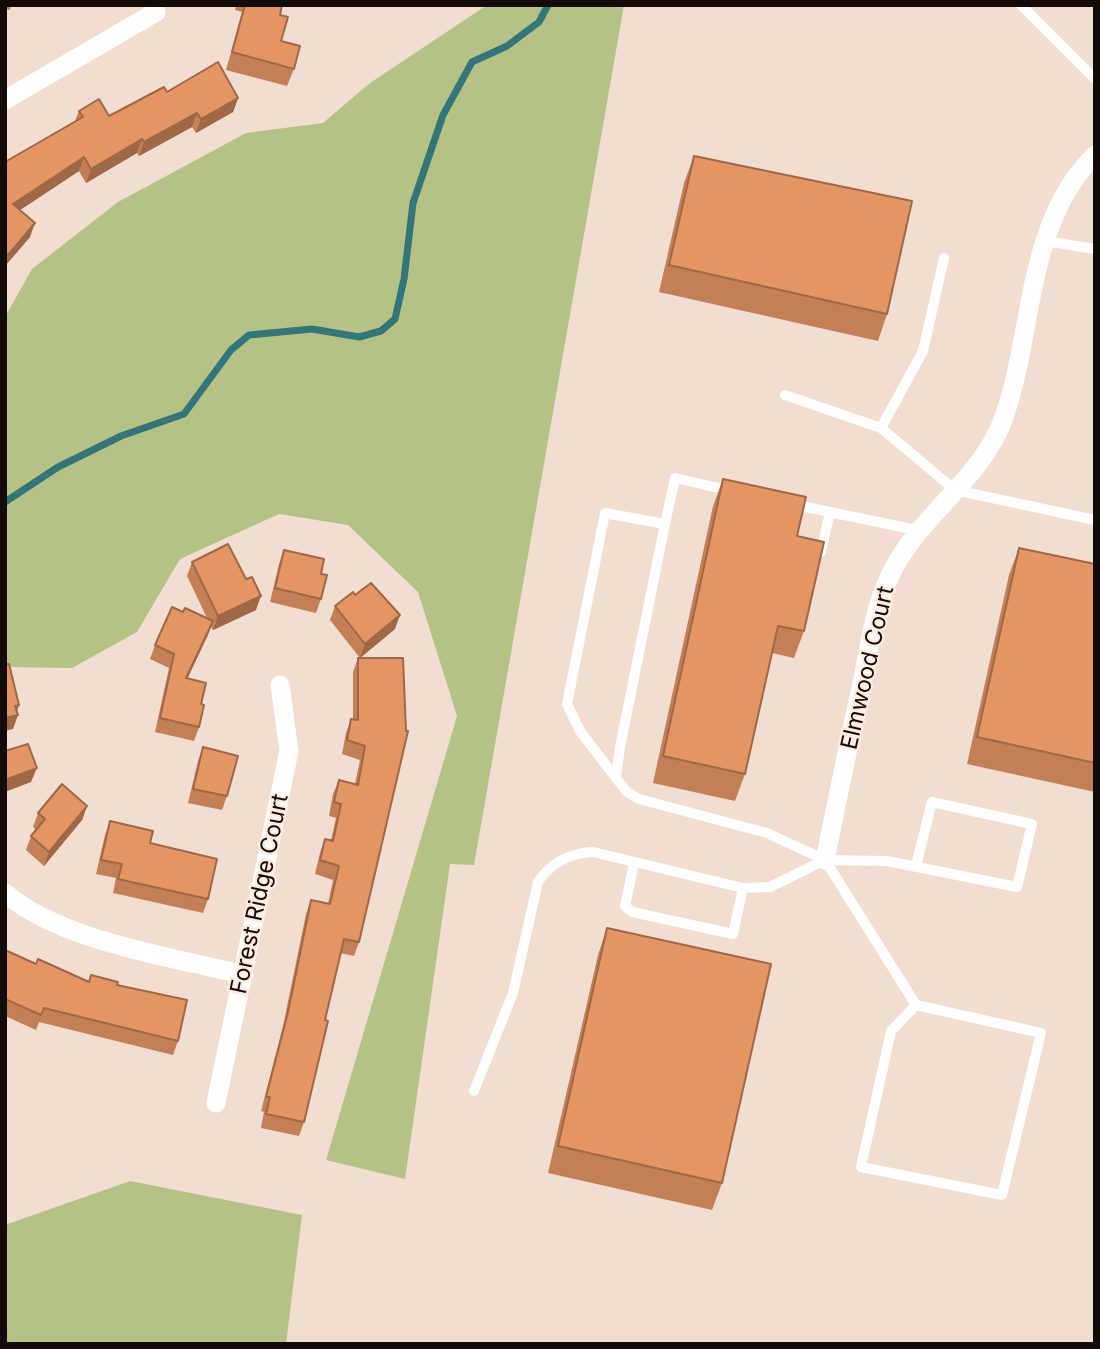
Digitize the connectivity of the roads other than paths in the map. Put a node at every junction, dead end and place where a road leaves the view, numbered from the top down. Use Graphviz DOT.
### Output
graph roads {
  1 [pos="1021,5"];
  2 [pos="156,12"];
  3 [pos="1095,79"];
  4 [pos="5,100"];
  5 [pos="1095,155"];
  6 [pos="1045,241"];
  7 [pos="1095,249"];
  8 [pos="944,258"];
  9 [pos="785,395"];
  10 [pos="881,428"];
  11 [pos="955,490"];
  12 [pos="742,493"];
  13 [pos="780,501"];
  14 [pos="830,512"];
  15 [pos="1095,520"];
  16 [pos="665,524"];
  17 [pos="917,530"];
  18 [pos="818,561"];
  19 [pos="280,685"];
  20 [pos="616,778"];
  21 [pos="825,860"];
  22 [pos="634,863"];
  23 [pos="916,866"];
  24 [pos="743,888"];
  25 [pos="5,893"];
  26 [pos="244,975"];
  27 [pos="916,1005"];
  28 [pos="474,1091"];
  29 [pos="216,1102"];
  1 -- 3 [label="lane"];
  2 -- 4 [label="street"];
  5 -- 6 [label="street, Elmwood Court"];
  6 -- 7 [label="lane"];
  6 -- 11 [label="street, Elmwood Court"];
  8 -- 10 [label="lane"];
  9 -- 10 [label="lane"];
  10 -- 11 [label="lane"];
  11 -- 15 [label="lane"];
  11 -- 17 [label="street, Elmwood Court"];
  12 -- 16 [label="lane"];
  13 -- 14 [label="lane"];
  14 -- 17 [label="lane"];
  14 -- 18 [label="lane"];
  16 -- 20 [label="lane"];
  16 -- 20 [label="lane"];
  17 -- 21 [label="street, Elmwood Court"];
  19 -- 26 [label="street, Forest Ridge Court"];
  20 -- 21 [label="lane"];
  21 -- 23 [label="lane"];
  21 -- 24 [label="lane"];
  21 -- 27 [label="lane"];
  22 -- 24 [label="lane"];
  22 -- 24 [label="lane"];
  22 -- 28 [label="lane"];
  23 -- 23 [label="lane"];
  25 -- 26 [label="street"];
  26 -- 29 [label="street, Forest Ridge Court"];
  27 -- 27 [label="lane"];
}
